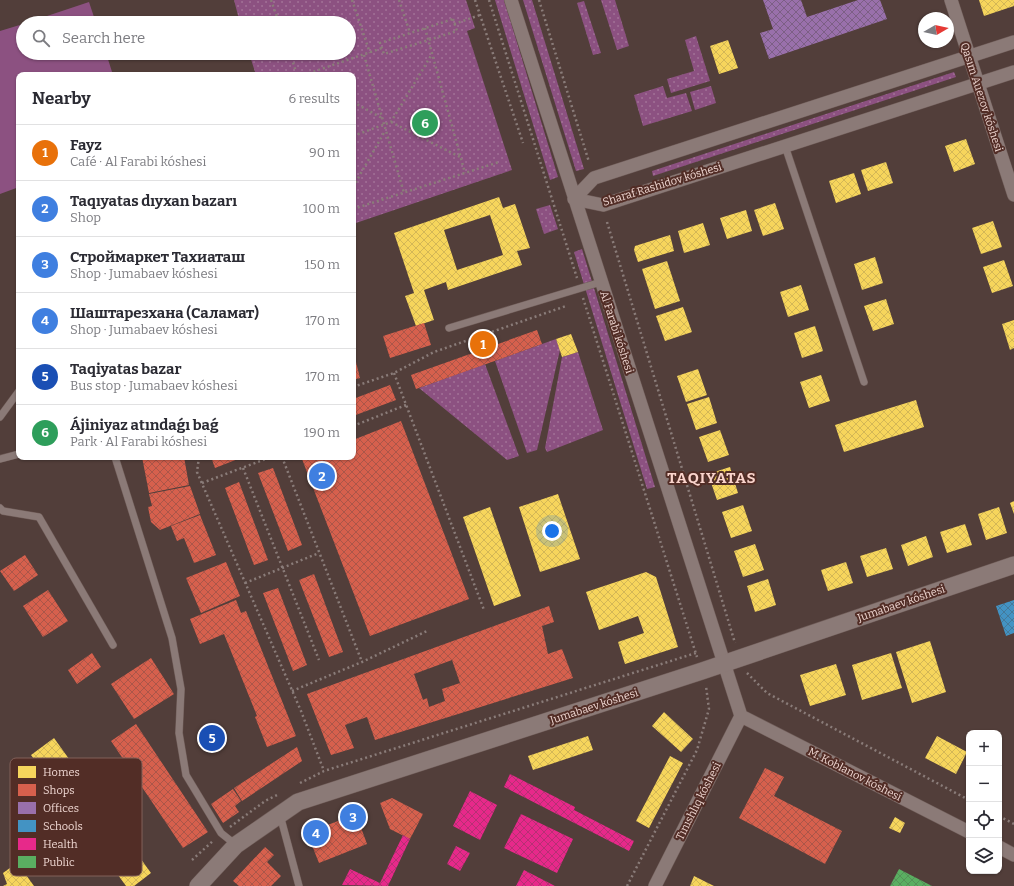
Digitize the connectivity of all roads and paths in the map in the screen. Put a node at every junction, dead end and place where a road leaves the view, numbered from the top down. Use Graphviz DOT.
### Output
graph roads {
  1 [pos="271,0"];
  2 [pos="352,0"];
  3 [pos="399,0"];
  4 [pos="475,0"];
  5 [pos="489,0"];
  6 [pos="511,0"];
  7 [pos="539,0"];
  8 [pos="951,0"];
  9 [pos="480,15"];
  10 [pos="277,16"];
  11 [pos="454,24"];
  12 [pos="425,28"];
  13 [pos="410,33"];
  14 [pos="428,40"];
  15 [pos="1014,42"];
  16 [pos="382,48"];
  17 [pos="370,53"];
  18 [pos="432,54"];
  19 [pos="364,55"];
  20 [pos="969,57"];
  21 [pos="356,58"];
  22 [pos="292,60"];
  23 [pos="349,60"];
  24 [pos="296,72"];
  25 [pos="313,72"];
  26 [pos="1014,72"];
  27 [pos="978,84"];
  28 [pos="356,104"];
  29 [pos="382,118"];
  30 [pos="391,122"];
  31 [pos="384,126"];
  32 [pos="386,131"];
  33 [pos="356,135"];
  34 [pos="523,143"];
  35 [pos="785,146"];
  36 [pos="461,158"];
  37 [pos="499,162"];
  38 [pos="589,162"];
  39 [pos="465,173"];
  40 [pos="1011,173"];
  41 [pos="356,182"];
  42 [pos="404,193"];
  43 [pos="1014,195"];
  44 [pos="574,199"];
  45 [pos="356,208"];
  46 [pos="608,222"];
  47 [pos="601,282"];
  48 [pos="580,289"];
  49 [pos="584,300"];
  50 [pos="576,302"];
  51 [pos="569,305"];
  52 [pos="449,328"];
  53 [pos="394,373"];
  54 [pos="864,382"];
  55 [pos="356,386"];
  56 [pos="16,395"];
  57 [pos="406,405"];
  58 [pos="0,417"];
  59 [pos="356,425"];
  60 [pos="16,455"];
  61 [pos="0,460"];
  62 [pos="116,460"];
  63 [pos="199,460"];
  64 [pos="263,460"];
  65 [pos="283,460"];
  66 [pos="243,468"];
  67 [pos="202,483"];
  68 [pos="0,508"];
  69 [pos="319,553"];
  70 [pos="1014,565"];
  71 [pos="282,568"];
  72 [pos="245,583"];
  73 [pos="484,610"];
  74 [pos="428,631"];
  75 [pos="113,645"];
  76 [pos="736,647"];
  77 [pos="319,660"];
  78 [pos="698,660"];
  79 [pos="362,662"];
  80 [pos="723,664"];
  81 [pos="744,670"];
  82 [pos="706,683"];
  83 [pos="292,691"];
  84 [pos="741,716"];
  85 [pos="324,770"];
  86 [pos="966,798"];
  87 [pos="280,813"];
  88 [pos="1002,818"];
  89 [pos="1014,824"];
  90 [pos="966,830"];
  91 [pos="236,845"];
  92 [pos="1002,849"];
  93 [pos="1014,855"];
  94 [pos="198,886"];
  95 [pos="299,886"];
  96 [pos="627,886"];
  97 [pos="655,886"];
  1 -- 10 [label="path"];
  2 -- 17 [label="path"];
  3 -- 13 [label="path"];
  4 -- 9 [label="path"];
  5 -- 48 [label="path"];
  6 -- 44 [label="street, Al Farabi kóshesi"];
  7 -- 38 [label="path"];
  8 -- 20 [label="street, Qasım Auezov kóshesi"];
  9 -- 11 [label="path"];
  9 -- 34 [label="path"];
  11 -- 12 [label="path"];
  11 -- 14 [label="path"];
  12 -- 13 [label="path"];
  12 -- 14 [label="path"];
  13 -- 16 [label="path"];
  14 -- 16 [label="path"];
  14 -- 18 [label="path"];
  15 -- 20 [label="street"];
  16 -- 17 [label="path"];
  17 -- 19 [label="path"];
  18 -- 30 [label="path"];
  18 -- 36 [label="path"];
  19 -- 21 [label="path"];
  19 -- 29 [label="path"];
  20 -- 27 [label="street, Qasım Auezov kóshesi"];
  20 -- 44 [label="street"];
  22 -- 24 [label="path"];
  23 -- 25 [label="path"];
  26 -- 27 [label="street, Sharaf Rashidov kóshesi"];
  27 -- 35 [label="street, Sharaf Rashidov kóshesi"];
  27 -- 40 [label="street, Qasım Auezov kóshesi"];
  28 -- 29 [label="path"];
  29 -- 31 [label="path"];
  30 -- 31 [label="path"];
  30 -- 36 [label="path"];
  31 -- 32 [label="path"];
  31 -- 33 [label="path"];
  32 -- 41 [label="path"];
  32 -- 42 [label="path"];
  35 -- 44 [label="street, Sharaf Rashidov kóshesi"];
  35 -- 54 [label="lane"];
  36 -- 39 [label="path"];
  37 -- 39 [label="path"];
  39 -- 42 [label="path"];
  40 -- 43 [label="street, Qasım Auezov kóshesi"];
  42 -- 45 [label="path"];
  44 -- 47 [label="street, Al Farabi kóshesi"];
  46 -- 76 [label="path"];
  47 -- 48 [label="lane"];
  47 -- 80 [label="street, Al Farabi kóshesi"];
  48 -- 49 [label="path"];
  48 -- 52 [label="lane"];
  49 -- 50 [label="path"];
  49 -- 78 [label="path"];
  51 -- 53 [label="path"];
  53 -- 55 [label="path"];
  53 -- 57 [label="path"];
  56 -- 58 [label="lane"];
  57 -- 59 [label="path"];
  57 -- 73 [label="path"];
  60 -- 61 [label="lane"];
  62 -- 91 [label="lane"];
  63 -- 67 [label="path"];
  64 -- 66 [label="path"];
  65 -- 69 [label="path"];
  66 -- 67 [label="path"];
  66 -- 71 [label="path"];
  67 -- 72 [label="path"];
  68 -- 75 [label="lane"];
  69 -- 71 [label="path"];
  69 -- 79 [label="path"];
  70 -- 80 [label="street, Jumabaev kóshesi"];
  71 -- 72 [label="path"];
  71 -- 77 [label="path"];
  72 -- 83 [label="path"];
  74 -- 79 [label="path"];
  79 -- 83 [label="path"];
  80 -- 84 [label="street, Al Farabi kóshesi"];
  80 -- 87 [label="street, Jumabaev kóshesi"];
  81 -- 86 [label="path"];
  82 -- 96 [label="path"];
  83 -- 85 [label="path"];
  84 -- 90 [label="street, M. Koblanov kóshesi"];
  84 -- 97 [label="street, Tınıshlıq kóshesi"];
  87 -- 91 [label="street, Jumabaev kóshesi"];
  87 -- 95 [label="lane"];
  88 -- 89 [label="path"];
  91 -- 94 [label="street, Jumabaev kóshesi"];
  92 -- 93 [label="street"];
}
